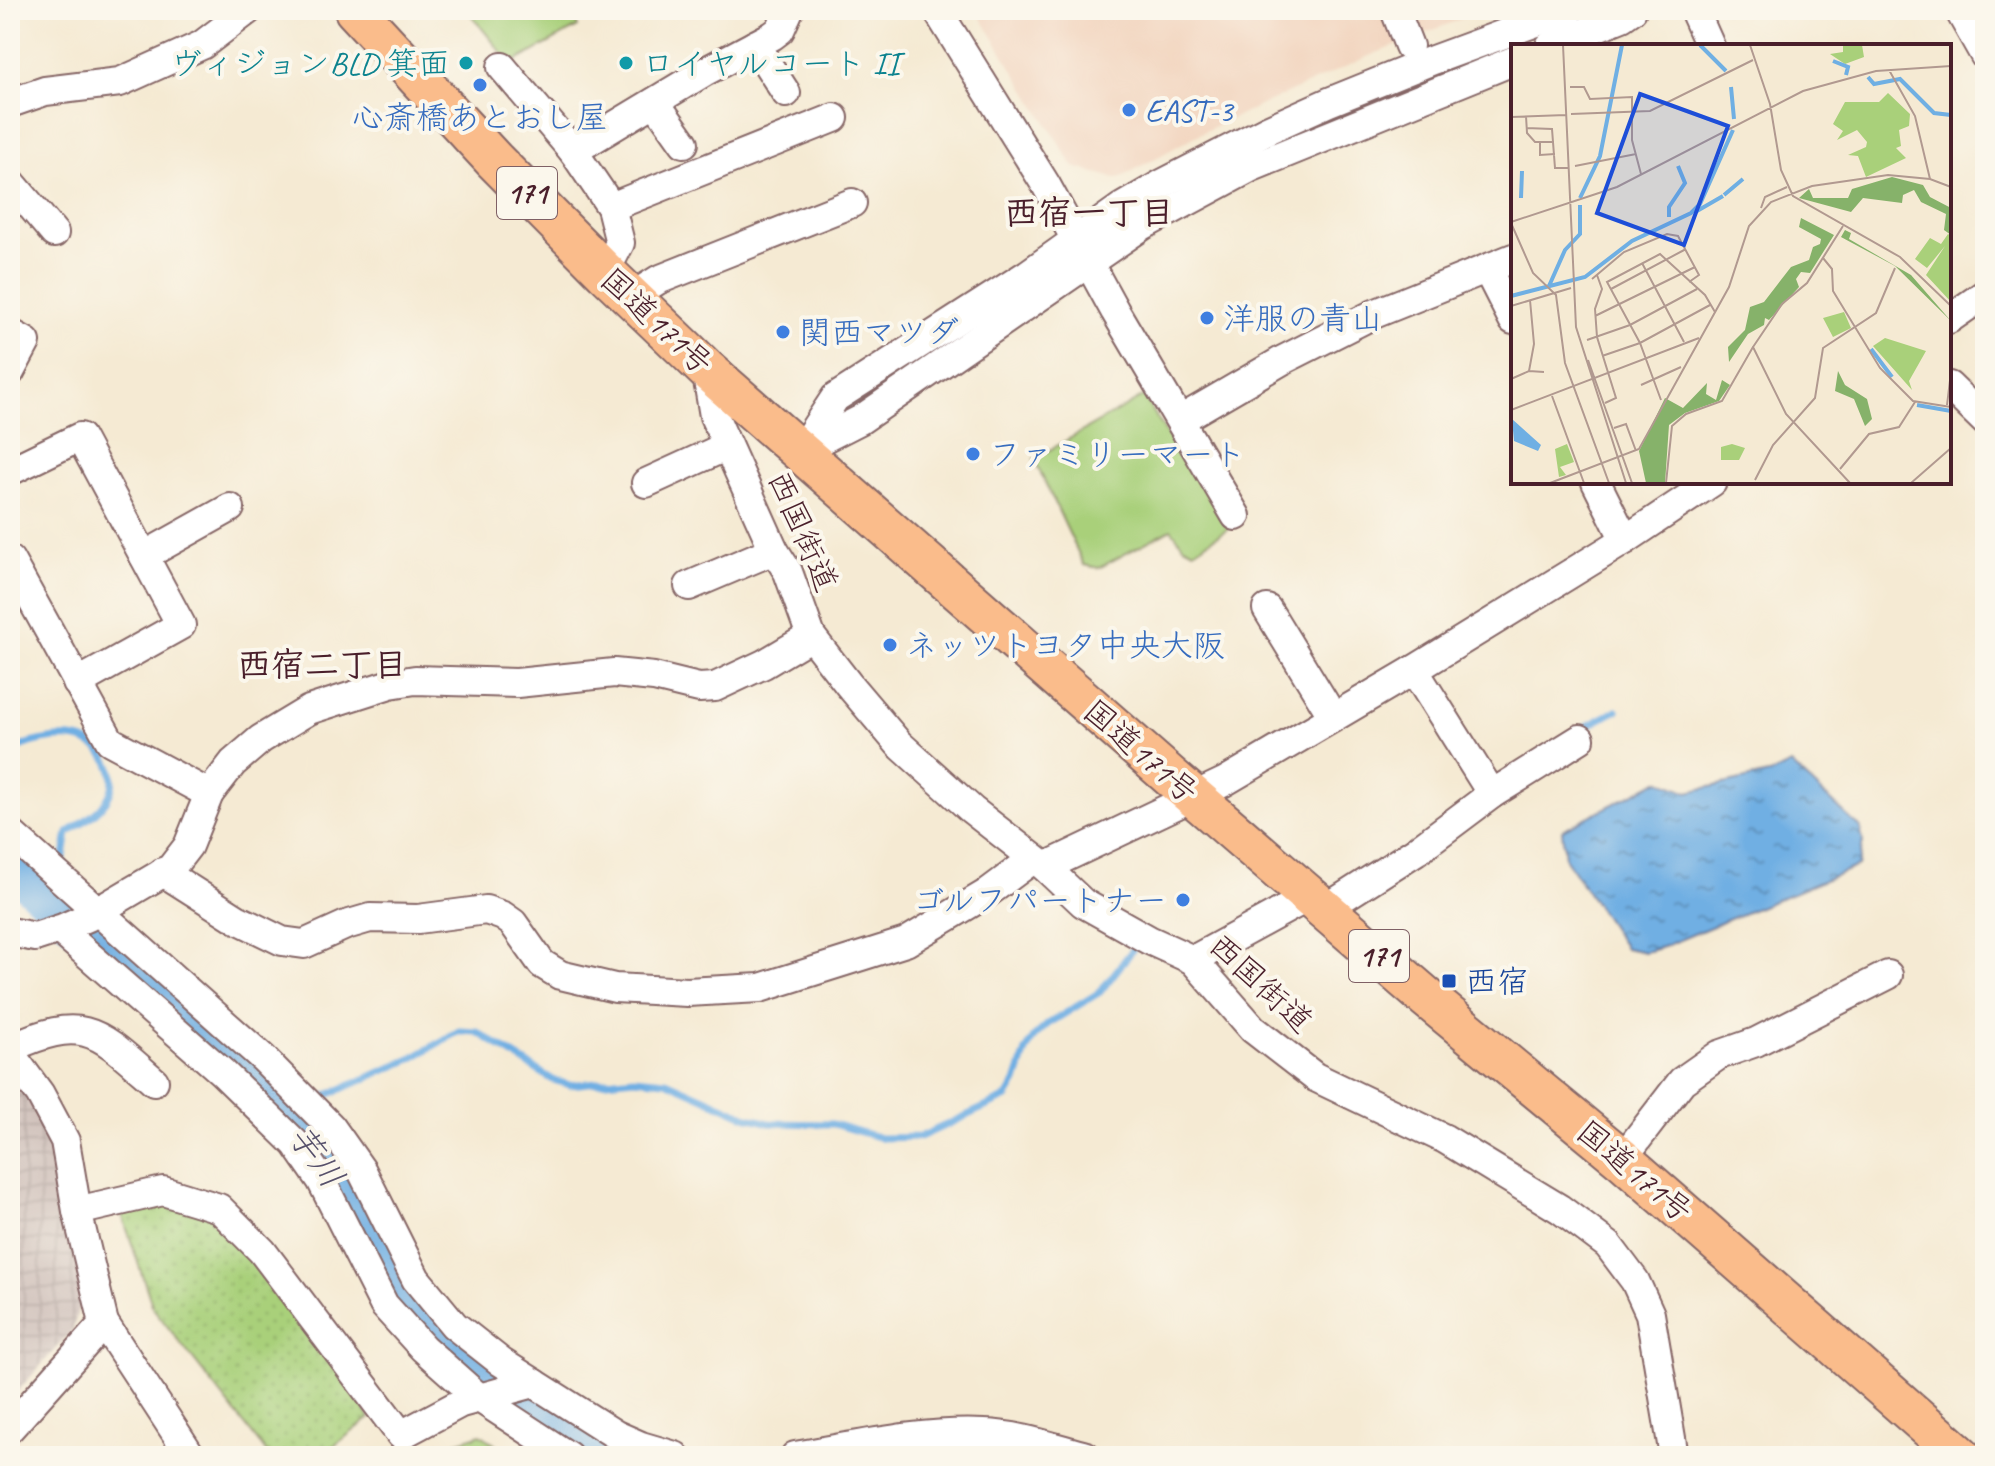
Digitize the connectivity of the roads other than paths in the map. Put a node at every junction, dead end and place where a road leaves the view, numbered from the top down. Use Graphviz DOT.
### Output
graph roads {
  1 [pos="248,10"];
  2 [pos="355,10"];
  3 [pos="789,10"];
  4 [pos="937,10"];
  5 [pos="1395,10"];
  6 [pos="1569,10"];
  7 [pos="1632,10"];
  8 [pos="1694,10"];
  9 [pos="1959,10"];
  10 [pos="1555,44"];
  11 [pos="1709,44"];
  12 [pos="755,45"];
  13 [pos="1409,46"];
  14 [pos="1985,56"];
  15 [pos="1511,62"];
  16 [pos="502,67"];
  17 [pos="786,93"];
  18 [pos="655,102"];
  19 [pos="10,103"];
  20 [pos="834,118"];
  21 [pos="684,143"];
  22 [pos="573,151"];
  23 [pos="10,181"];
  24 [pos="852,203"];
  25 [pos="611,207"];
  26 [pos="54,233"];
  27 [pos="1082,251"];
  28 [pos="1511,259"];
  29 [pos="1487,269"];
  30 [pos="618,284"];
  31 [pos="1985,294"];
  32 [pos="1511,316"];
  33 [pos="1951,318"];
  34 [pos="10,333"];
  35 [pos="706,369"];
  36 [pos="10,372"];
  37 [pos="1951,388"];
  38 [pos="1180,420"];
  39 [pos="1985,421"];
  40 [pos="727,446"];
  41 [pos="800,451"];
  42 [pos="10,471"];
  43 [pos="646,483"];
  44 [pos="1597,484"];
  45 [pos="1709,484"];
  46 [pos="230,508"];
  47 [pos="1236,516"];
  48 [pos="1625,540"];
  49 [pos="774,550"];
  50 [pos="144,556"];
  51 [pos="10,560"];
  52 [pos="689,586"];
  53 [pos="1267,609"];
  54 [pos="811,636"];
  55 [pos="1414,670"];
  56 [pos="77,683"];
  57 [pos="1333,717"];
  58 [pos="1580,739"];
  59 [pos="209,794"];
  60 [pos="1492,794"];
  61 [pos="1194,797"];
  62 [pos="10,833"];
  63 [pos="1039,863"];
  64 [pos="163,872"];
  65 [pos="1318,903"];
  66 [pos="78,921"];
  67 [pos="10,932"];
  68 [pos="1193,960"];
  69 [pos="1888,975"];
  70 [pos="10,1051"];
  71 [pos="154,1081"];
  72 [pos="1622,1159"];
  73 [pos="77,1211"];
  74 [pos="104,1323"];
  75 [pos="526,1385"];
  76 [pos="484,1396"];
  77 [pos="10,1428"];
  78 [pos="191,1456"];
  79 [pos="568,1456"];
  80 [pos="675,1456"];
  81 [pos="795,1456"];
  82 [pos="1086,1456"];
  83 [pos="1674,1456"];
  84 [pos="1961,1456"];
  1 -- 19 [label="street"];
  2 -- 30 [label="highway, 国道171号 / 171"];
  3 -- 12 [label="street"];
  4 -- 27 [label="street"];
  5 -- 13 [label="street"];
  6 -- 27 [label="street"];
  7 -- 10 [label="street"];
  8 -- 11 [label="street"];
  9 -- 14 [label="street"];
  12 -- 17 [label="street"];
  12 -- 18 [label="street"];
  15 -- 27 [label="street"];
  16 -- 22 [label="street"];
  18 -- 21 [label="street"];
  18 -- 22 [label="street"];
  20 -- 25 [label="street"];
  22 -- 25 [label="street"];
  23 -- 26 [label="street"];
  24 -- 30 [label="street"];
  25 -- 30 [label="street"];
  27 -- 38 [label="street"];
  27 -- 41 [label="street"];
  28 -- 29 [label="street"];
  29 -- 32 [label="street"];
  29 -- 38 [label="street"];
  30 -- 35 [label="highway, 国道171号 / 171"];
  31 -- 33 [label="street"];
  34 -- 36 [label="street"];
  35 -- 40 [label="street, 西国街道"];
  35 -- 41 [label="highway, 国道171号 / 171"];
  37 -- 39 [label="street"];
  38 -- 47 [label="street"];
  40 -- 43 [label="street"];
  40 -- 49 [label="street, 西国街道"];
  41 -- 61 [label="highway, 国道171号 / 171"];
  42 -- 50 [label="street"];
  44 -- 48 [label="street"];
  45 -- 48 [label="street"];
  46 -- 50 [label="street"];
  48 -- 55 [label="street"];
  49 -- 52 [label="street"];
  49 -- 54 [label="street, 西国街道"];
  50 -- 56 [label="street"];
  51 -- 56 [label="street"];
  53 -- 57 [label="street"];
  54 -- 59 [label="street"];
  54 -- 63 [label="street, 西国街道"];
  55 -- 57 [label="street"];
  55 -- 60 [label="street"];
  56 -- 59 [label="street"];
  57 -- 61 [label="street"];
  58 -- 60 [label="street"];
  59 -- 64 [label="street"];
  60 -- 65 [label="street"];
  61 -- 63 [label="street"];
  61 -- 65 [label="highway, 国道171号 / 171"];
  62 -- 66 [label="street"];
  63 -- 64 [label="street"];
  63 -- 68 [label="street, 西国街道"];
  64 -- 66 [label="street"];
  65 -- 68 [label="street"];
  65 -- 72 [label="highway, 国道171号 / 171"];
  66 -- 67 [label="street"];
  66 -- 75 [label="street"];
  66 -- 76 [label="street"];
  68 -- 83 [label="street, 西国街道"];
  69 -- 72 [label="street"];
  70 -- 71 [label="street"];
  70 -- 73 [label="street"];
  72 -- 84 [label="highway, 国道171号 / 171"];
  73 -- 74 [label="street"];
  73 -- 76 [label="street"];
  74 -- 77 [label="street"];
  74 -- 78 [label="street"];
  75 -- 76 [label="street"];
  75 -- 80 [label="street"];
  76 -- 79 [label="street"];
  81 -- 82 [label="street"];
}
